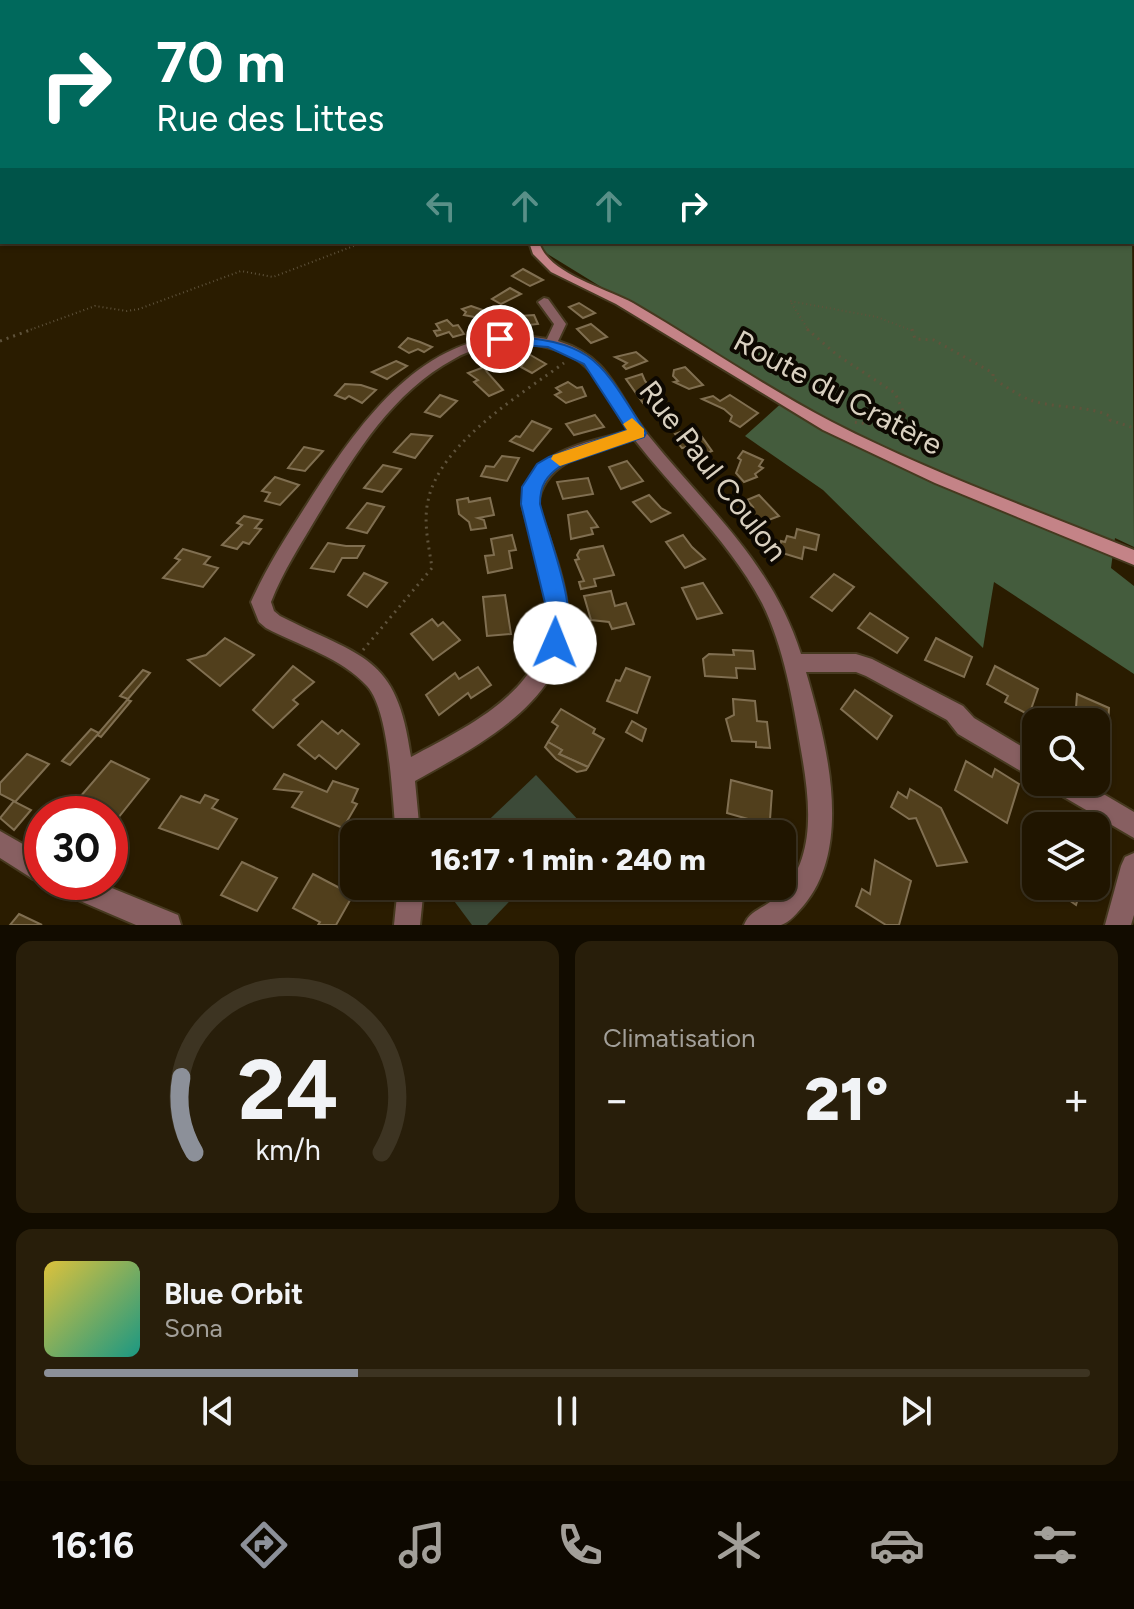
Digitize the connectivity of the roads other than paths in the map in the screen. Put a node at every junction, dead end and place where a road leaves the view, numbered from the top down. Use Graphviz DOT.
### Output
graph roads {
  1 [pos="534,244"];
  2 [pos="544,302"];
  3 [pos="551,343"];
  4 [pos="638,433"];
  5 [pos="1134,558"];
  6 [pos="795,663"];
  7 [pos="1022,760"];
  8 [pos="400,776"];
  9 [pos="1084,796"];
  10 [pos="406,820"];
  11 [pos="1134,826"];
  12 [pos="0,844"];
  13 [pos="24,859"];
  14 [pos="1134,866"];
  15 [pos="109,900"];
  16 [pos="410,900"];
  17 [pos="168,925"];
  18 [pos="407,925"];
  19 [pos="757,925"];
  20 [pos="1118,925"];
  1 -- 5 [label="main road, Route du Cratère"];
  2 -- 3 [label="street"];
  3 -- 4 [label="street, Rue Paul Coulon"];
  3 -- 8 [label="street, Rue Paul Coulon"];
  4 -- 6 [label="street, Rue Paul Coulon"];
  4 -- 8 [label="street"];
  6 -- 7 [label="street"];
  6 -- 19 [label="street, Rue Paul Coulon"];
  8 -- 10 [label="street, Rue Paul Coulon"];
  9 -- 11 [label="street"];
  12 -- 13 [label="street"];
  14 -- 20 [label="street"];
  15 -- 17 [label="street"];
  16 -- 18 [label="street"];
}
